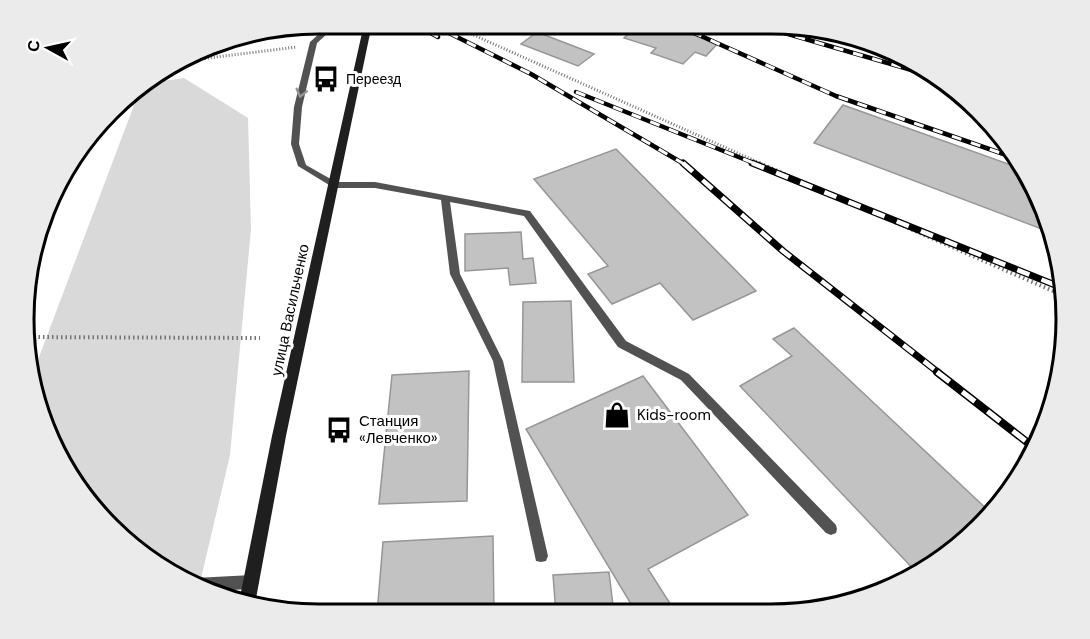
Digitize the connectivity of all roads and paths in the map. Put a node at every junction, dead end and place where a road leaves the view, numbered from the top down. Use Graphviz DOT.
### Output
graph roads {
  1 [pos="324,34"];
  2 [pos="366,34"];
  3 [pos="471,34"];
  4 [pos="313,45"];
  5 [pos="205,58"];
  6 [pos="334,185"];
  7 [pos="445,198"];
  8 [pos="1054,291"];
  9 [pos="35,337"];
  10 [pos="260,338"];
  11 [pos="831,529"];
  12 [pos="541,556"];
  13 [pos="252,582"];
  14 [pos="213,584"];
  15 [pos="249,596"];
  1 -- 4 [label="lane"];
  2 -- 6 [label="main road, улица Васильченко"];
  3 -- 8 [label="path"];
  4 -- 5 [label="path"];
  4 -- 6 [label="lane, one-way"];
  6 -- 7 [label="lane"];
  6 -- 13 [label="main road, улица Васильченко"];
  7 -- 11 [label="lane"];
  7 -- 12 [label="lane"];
  9 -- 10 [label="path"];
  13 -- 14 [label="lane"];
  13 -- 15 [label="main road, улица Васильченко"];
}
